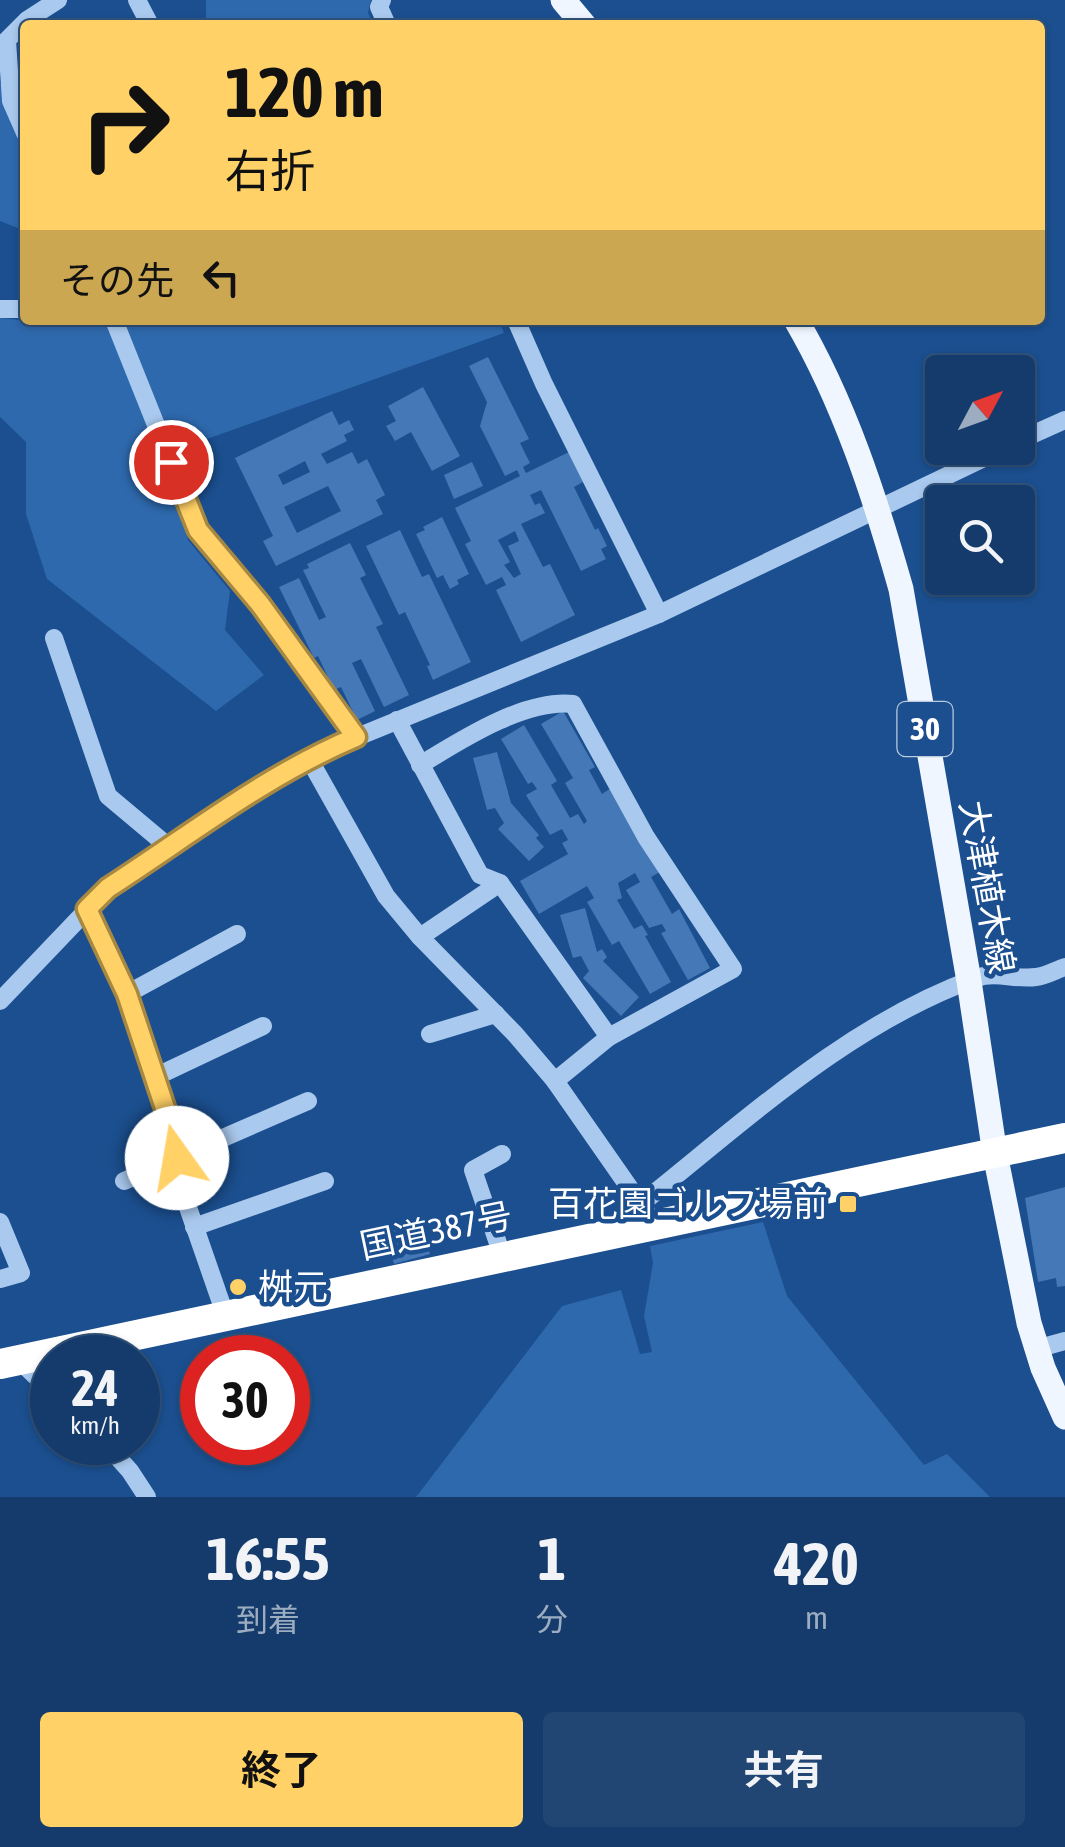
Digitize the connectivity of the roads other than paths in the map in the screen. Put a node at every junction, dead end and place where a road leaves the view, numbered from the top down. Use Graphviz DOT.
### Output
graph roads {
  1 [pos="58,0"];
  2 [pos="563,0"];
  3 [pos="27,20"];
  4 [pos="580,20"];
  5 [pos="20,27"];
  6 [pos="20,122"];
  7 [pos="116,325"];
  8 [pos="518,325"];
  9 [pos="799,325"];
  10 [pos="1065,420"];
  11 [pos="1035,433"];
  12 [pos="970,465"];
  13 [pos="878,510"];
  14 [pos="659,614"];
  15 [pos="54,638"];
  16 [pos="397,720"];
  17 [pos="356,737"];
  18 [pos="308,757"];
  19 [pos="420,765"];
  20 [pos="170,848"];
  21 [pos="500,883"];
  22 [pos="87,909"];
  23 [pos="237,934"];
  24 [pos="420,937"];
  25 [pos="1065,967"];
  26 [pos="969,981"];
  27 [pos="127,994"];
  28 [pos="0,1001"];
  29 [pos="496,1014"];
  30 [pos="263,1026"];
  31 [pos="430,1034"];
  32 [pos="609,1037"];
  33 [pos="155,1077"];
  34 [pos="556,1081"];
  35 [pos="308,1101"];
  36 [pos="1065,1138"];
  37 [pos="502,1154"];
  38 [pos="994,1154"];
  39 [pos="177,1158"];
  40 [pos="124,1181"];
  41 [pos="325,1181"];
  42 [pos="648,1213"];
  43 [pos="0,1222"];
  44 [pos="194,1227"];
  45 [pos="502,1255"];
  46 [pos="0,1279"];
  47 [pos="225,1314"];
  48 [pos="1065,1341"];
  49 [pos="1036,1348"];
  50 [pos="10,1362"];
  51 [pos="1065,1416"];
  52 [pos="125,1465"];
  53 [pos="147,1497"];
  1 -- 3 [label="street"];
  2 -- 4 [label="main road"];
  5 -- 6 [label="street"];
  7 -- 17 [label="street"];
  8 -- 14 [label="street"];
  9 -- 13 [label="main road, 大津植木線 / 30"];
  10 -- 11 [label="street"];
  12 -- 13 [label="street"];
  13 -- 14 [label="street"];
  13 -- 26 [label="main road, 大津植木線 / 30"];
  14 -- 16 [label="street"];
  15 -- 20 [label="street"];
  16 -- 17 [label="street"];
  16 -- 19 [label="street"];
  17 -- 18 [label="street"];
  18 -- 20 [label="street"];
  18 -- 24 [label="street"];
  19 -- 21 [label="street"];
  19 -- 32 [label="street"];
  20 -- 22 [label="street"];
  21 -- 24 [label="street"];
  21 -- 32 [label="street"];
  22 -- 27 [label="street"];
  22 -- 28 [label="street"];
  23 -- 27 [label="street"];
  24 -- 29 [label="street"];
  25 -- 26 [label="street"];
  26 -- 38 [label="main road, 大津植木線 / 30"];
  26 -- 42 [label="street"];
  27 -- 33 [label="street"];
  29 -- 31 [label="street"];
  29 -- 34 [label="street"];
  30 -- 33 [label="street"];
  32 -- 34 [label="street"];
  33 -- 39 [label="street"];
  34 -- 42 [label="street"];
  35 -- 39 [label="street"];
  36 -- 38 [label="highway, 国道387号"];
  37 -- 45 [label="street"];
  38 -- 42 [label="highway, 国道387号"];
  38 -- 49 [label="main road, 大津植木線 / 30"];
  39 -- 40 [label="street"];
  39 -- 44 [label="street"];
  41 -- 44 [label="street"];
  42 -- 45 [label="highway, 国道387号"];
  43 -- 46 [label="street"];
  44 -- 47 [label="street"];
  45 -- 47 [label="highway, 国道387号"];
  47 -- 50 [label="highway, 国道387号"];
  48 -- 49 [label="street"];
  49 -- 51 [label="main road, 大津植木線 / 30"];
  52 -- 53 [label="street"];
}
